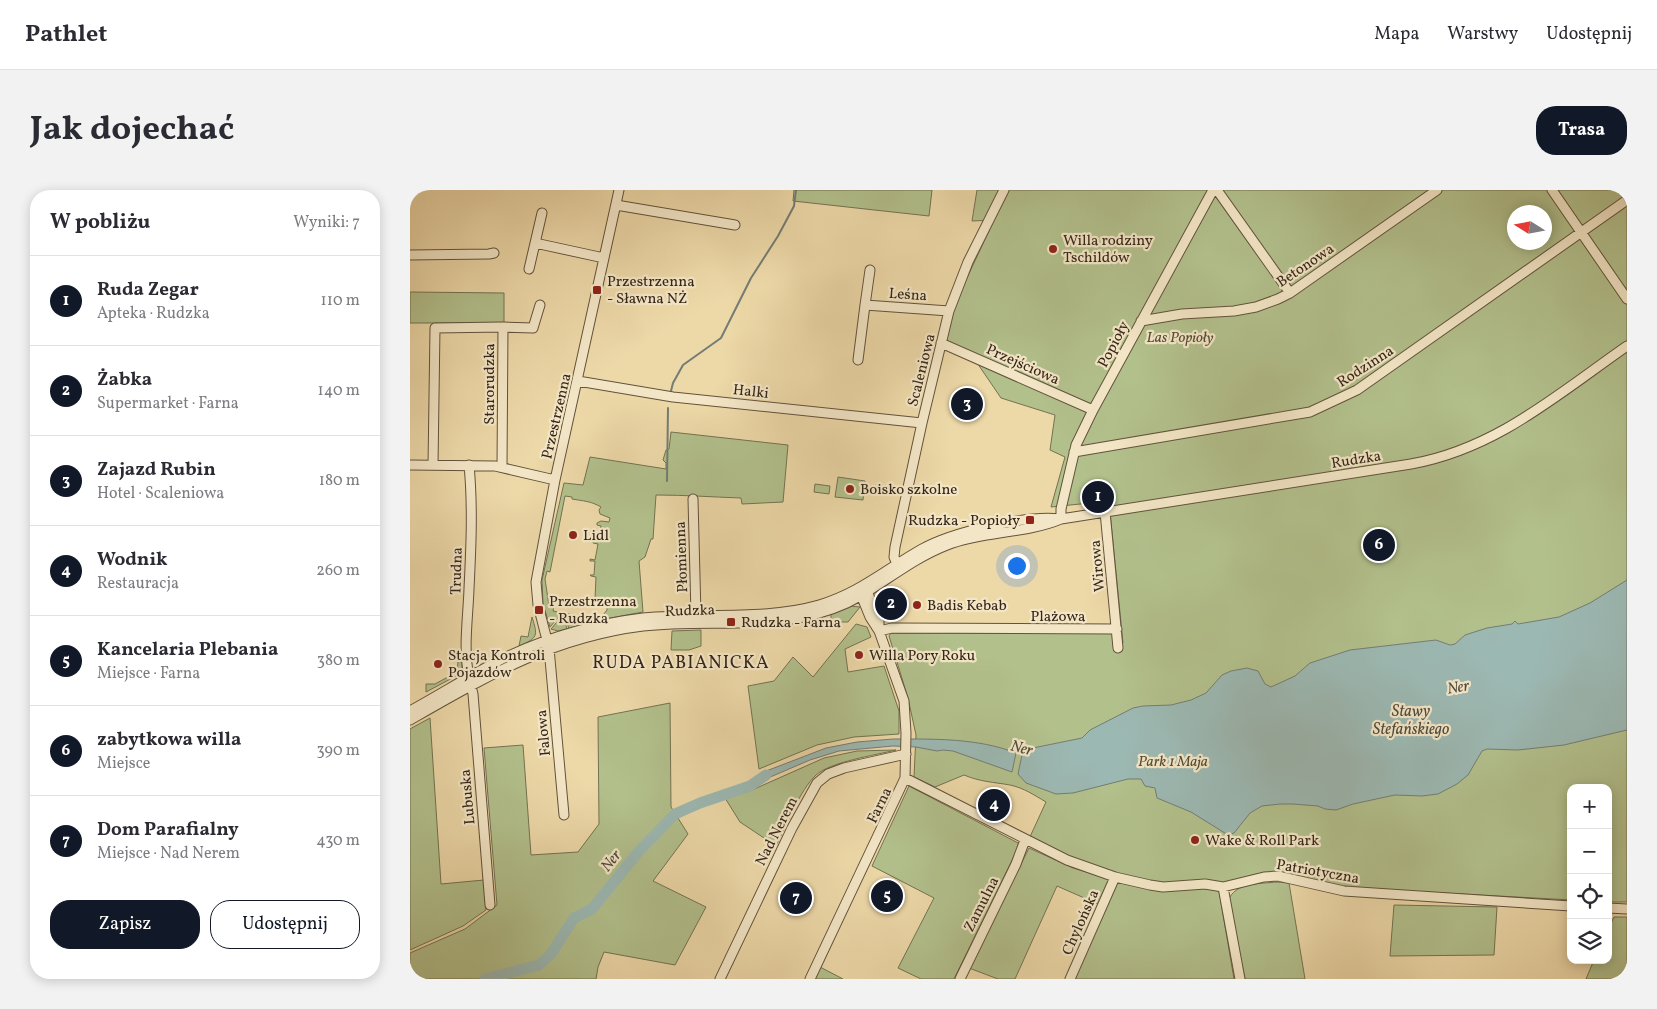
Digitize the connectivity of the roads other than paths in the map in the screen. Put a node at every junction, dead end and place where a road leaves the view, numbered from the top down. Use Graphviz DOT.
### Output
graph roads {
  1 [pos="619,190"];
  2 [pos="1004,190"];
  3 [pos="1215,190"];
  4 [pos="1437,190"];
  5 [pos="1552,190"];
  6 [pos="1627,200"];
  7 [pos="616,205"];
  8 [pos="542,213"];
  9 [pos="735,225"];
  10 [pos="1582,232"];
  11 [pos="535,243"];
  12 [pos="494,253"];
  13 [pos="410,255"];
  14 [pos="604,258"];
  15 [pos="530,268"];
  16 [pos="870,270"];
  17 [pos="1290,293"];
  18 [pos="1627,299"];
  19 [pos="540,305"];
  20 [pos="865,305"];
  21 [pos="950,311"];
  22 [pos="1141,321"];
  23 [pos="503,327"];
  24 [pos="941,343"];
  25 [pos="1627,346"];
  26 [pos="858,360"];
  27 [pos="578,381"];
  28 [pos="1093,410"];
  29 [pos="922,423"];
  30 [pos="1074,452"];
  31 [pos="410,465"];
  32 [pos="433,465"];
  33 [pos="469,465"];
  34 [pos="502,467"];
  35 [pos="555,480"];
  36 [pos="693,499"];
  37 [pos="1105,512"];
  38 [pos="1061,519"];
  39 [pos="897,564"];
  40 [pos="863,590"];
  41 [pos="696,615"];
  42 [pos="1117,629"];
  43 [pos="879,631"];
  44 [pos="548,644"];
  45 [pos="1118,648"];
  46 [pos="470,682"];
  47 [pos="410,711"];
  48 [pos="410,720"];
  49 [pos="906,752"];
  50 [pos="906,778"];
  51 [pos="564,816"];
  52 [pos="1025,840"];
  53 [pos="1115,877"];
  54 [pos="1223,887"];
  55 [pos="490,905"];
  56 [pos="1567,906"];
  57 [pos="1612,908"];
  58 [pos="1627,910"];
  59 [pos="720,979"];
  60 [pos="810,979"];
  61 [pos="960,979"];
  62 [pos="1070,979"];
  63 [pos="1240,979"];
  1 -- 7 [label="street, Przestrzenna"];
  2 -- 21 [label="street, Scaleniowa"];
  3 -- 17 [label="street"];
  3 -- 22 [label="street, Popioły"];
  4 -- 17 [label="street, Betonowa"];
  5 -- 10 [label="street"];
  6 -- 10 [label="street, Rodzinna"];
  7 -- 9 [label="street"];
  7 -- 14 [label="street, Przestrzenna"];
  8 -- 11 [label="street"];
  10 -- 18 [label="street"];
  10 -- 30 [label="street, Rodzinna"];
  11 -- 14 [label="street"];
  11 -- 15 [label="street"];
  12 -- 13 [label="street"];
  14 -- 27 [label="street, Przestrzenna"];
  16 -- 20 [label="street, Leśna"];
  17 -- 22 [label="street, Betonowa"];
  19 -- 23 [label="street"];
  20 -- 21 [label="street, Leśna"];
  20 -- 26 [label="street, Leśna"];
  21 -- 24 [label="street, Scaleniowa"];
  22 -- 28 [label="street, Popioły"];
  23 -- 32 [label="street, Starorudzka"];
  23 -- 34 [label="street, Starorudzka"];
  24 -- 28 [label="street, Przejściowa"];
  24 -- 29 [label="street, Scaleniowa"];
  25 -- 37 [label="street, Rudzka"];
  27 -- 29 [label="street, Halki"];
  27 -- 35 [label="street, Przestrzenna"];
  28 -- 30 [label="street, Popioły"];
  29 -- 39 [label="street, Scaleniowa"];
  30 -- 38 [label="street, Popioły"];
  31 -- 32 [label="street"];
  32 -- 33 [label="street"];
  33 -- 34 [label="street"];
  33 -- 46 [label="street, Trudna"];
  34 -- 35 [label="street"];
  35 -- 44 [label="street, Przestrzenna"];
  36 -- 41 [label="street, Płomienna"];
  37 -- 38 [label="street, Rudzka"];
  37 -- 42 [label="street, Wirowa"];
  38 -- 39 [label="street, Rudzka"];
  38 -- 40 [label="street, Rudzka"];
  39 -- 40 [label="street, Rudzka"];
  40 -- 41 [label="street, Rudzka"];
  40 -- 43 [label="street, Farna"];
  40 -- 44 [label="street, Rudzka"];
  41 -- 44 [label="street, Rudzka"];
  42 -- 43 [label="street, Plażowa"];
  42 -- 45 [label="street, Wirowa"];
  43 -- 49 [label="street, Farna"];
  44 -- 46 [label="street, Rudzka"];
  44 -- 51 [label="street, Falowa"];
  46 -- 47 [label="street, Rudzka"];
  46 -- 48 [label="street, Rudzka"];
  46 -- 55 [label="street, Lubuska"];
  49 -- 50 [label="street, Farna"];
  49 -- 59 [label="street, Nad Nerem"];
  50 -- 52 [label="street, Patriotyczna"];
  50 -- 60 [label="street, Farna"];
  52 -- 53 [label="street, Patriotyczna"];
  52 -- 61 [label="street, Zamulna"];
  53 -- 54 [label="street, Patriotyczna"];
  53 -- 62 [label="street, Chylońska"];
  54 -- 56 [label="street, Patriotyczna"];
  54 -- 63 [label="street"];
  57 -- 58 [label="street"];
}
